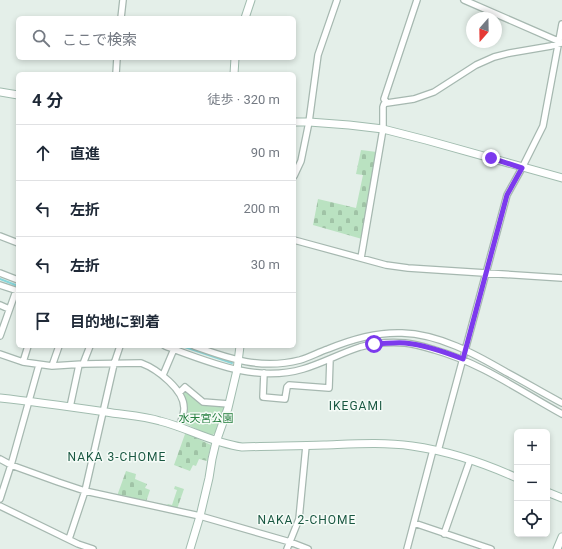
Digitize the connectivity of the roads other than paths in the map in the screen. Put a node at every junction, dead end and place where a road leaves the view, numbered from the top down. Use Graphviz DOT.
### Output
graph roads {
  1 [pos="123,0"];
  2 [pos="251,0"];
  3 [pos="337,0"];
  4 [pos="417,0"];
  5 [pos="464,0"];
  6 [pos="121,16"];
  7 [pos="246,16"];
  8 [pos="562,24"];
  9 [pos="559,42"];
  10 [pos="117,60"];
  11 [pos="235,60"];
  12 [pos="116,72"];
  13 [pos="234,72"];
  14 [pos="0,92"];
  15 [pos="16,95"];
  16 [pos="387,103"];
  17 [pos="296,122"];
  18 [pos="309,122"];
  19 [pos="383,129"];
  20 [pos="522,168"];
  21 [pos="296,171"];
  22 [pos="562,178"];
  23 [pos="0,236"];
  24 [pos="16,241"];
  25 [pos="296,241"];
  26 [pos="361,258"];
  27 [pos="0,273"];
  28 [pos="486,273"];
  29 [pos="562,278"];
  30 [pos="16,279"];
  31 [pos="0,284"];
  32 [pos="16,291"];
  33 [pos="16,294"];
  34 [pos="0,305"];
  35 [pos="10,309"];
  36 [pos="1,329"];
  37 [pos="0,336"];
  38 [pos="27,348"];
  39 [pos="58,348"];
  40 [pos="89,348"];
  41 [pos="119,348"];
  42 [pos="171,348"];
  43 [pos="199,348"];
  44 [pos="240,348"];
  45 [pos="174,349"];
  46 [pos="466,349"];
  47 [pos="0,354"];
  48 [pos="330,359"];
  49 [pos="463,359"];
  50 [pos="238,361"];
  51 [pos="23,362"];
  52 [pos="81,364"];
  53 [pos="114,364"];
  54 [pos="39,365"];
  55 [pos="52,366"];
  56 [pos="237,370"];
  57 [pos="264,373"];
  58 [pos="162,376"];
  59 [pos="179,393"];
  60 [pos="0,398"];
  61 [pos="29,401"];
  62 [pos="562,403"];
  63 [pos="229,404"];
  64 [pos="70,406"];
  65 [pos="103,412"];
  66 [pos="562,414"];
  67 [pos="179,427"];
  68 [pos="216,442"];
  69 [pos="306,446"];
  70 [pos="435,451"];
  71 [pos="0,459"];
  72 [pos="470,460"];
  73 [pos="11,465"];
  74 [pos="514,477"];
  75 [pos="85,491"];
  76 [pos="550,493"];
  77 [pos="562,498"];
  78 [pos="0,499"];
  79 [pos="0,506"];
  80 [pos="200,516"];
  81 [pos="414,523"];
  82 [pos="444,534"];
  83 [pos="562,537"];
  84 [pos="69,539"];
  85 [pos="290,542"];
  86 [pos="469,542"];
  87 [pos="484,548"];
  88 [pos="93,549"];
  89 [pos="190,549"];
  90 [pos="287,549"];
  91 [pos="308,549"];
  92 [pos="407,549"];
  93 [pos="466,549"];
  94 [pos="491,549"];
  95 [pos="557,549"];
  1 -- 6 [label="street"];
  2 -- 7 [label="street"];
  3 -- 18 [label="street"];
  4 -- 16 [label="street"];
  5 -- 9 [label="street"];
  8 -- 9 [label="street"];
  9 -- 16 [label="street"];
  9 -- 20 [label="street"];
  10 -- 12 [label="street"];
  11 -- 13 [label="street"];
  14 -- 15 [label="street"];
  16 -- 19 [label="street"];
  17 -- 18 [label="street"];
  18 -- 19 [label="street"];
  18 -- 21 [label="street"];
  19 -- 20 [label="street"];
  19 -- 26 [label="street"];
  20 -- 22 [label="street"];
  20 -- 28 [label="street"];
  23 -- 24 [label="street"];
  25 -- 26 [label="street"];
  26 -- 28 [label="street"];
  27 -- 30 [label="street"];
  28 -- 29 [label="street"];
  28 -- 46 [label="street"];
  31 -- 32 [label="street"];
  33 -- 35 [label="street"];
  34 -- 35 [label="street"];
  35 -- 36 [label="street"];
  36 -- 37 [label="street"];
  38 -- 51 [label="street"];
  39 -- 55 [label="street"];
  40 -- 52 [label="street"];
  41 -- 53 [label="street"];
  42 -- 45 [label="street"];
  43 -- 50 [label="street"];
  44 -- 50 [label="street"];
  45 -- 56 [label="street"];
  45 -- 58 [label="street"];
  46 -- 49 [label="street"];
  46 -- 50 [label="street"];
  46 -- 62 [label="street"];
  47 -- 51 [label="street"];
  48 -- 49 [label="street"];
  48 -- 57 [label="street"];
  48 -- 57 [label="street"];
  49 -- 66 [label="street"];
  49 -- 70 [label="street"];
  50 -- 56 [label="street"];
  51 -- 54 [label="street"];
  52 -- 53 [label="street"];
  52 -- 55 [label="street"];
  52 -- 64 [label="street"];
  53 -- 58 [label="street"];
  53 -- 65 [label="street"];
  54 -- 55 [label="street"];
  54 -- 61 [label="street"];
  56 -- 57 [label="street"];
  56 -- 63 [label="street"];
  58 -- 59 [label="street"];
  59 -- 63 [label="street"];
  59 -- 67 [label="street"];
  60 -- 61 [label="street"];
  61 -- 64 [label="street"];
  61 -- 73 [label="street"];
  63 -- 68 [label="street"];
  64 -- 65 [label="street"];
  65 -- 67 [label="street"];
  65 -- 75 [label="street"];
  67 -- 68 [label="street"];
  68 -- 69 [label="street"];
  68 -- 80 [label="street"];
  69 -- 70 [label="street"];
  69 -- 85 [label="street"];
  70 -- 72 [label="street"];
  70 -- 81 [label="street"];
  71 -- 73 [label="street"];
  72 -- 74 [label="street"];
  72 -- 82 [label="street"];
  73 -- 75 [label="street"];
  73 -- 78 [label="street"];
  75 -- 80 [label="street"];
  75 -- 84 [label="street"];
  76 -- 77 [label="street"];
  79 -- 84 [label="street"];
  80 -- 85 [label="street"];
  80 -- 89 [label="street"];
  81 -- 82 [label="street"];
  81 -- 92 [label="street"];
  82 -- 86 [label="street"];
  83 -- 95 [label="street"];
  84 -- 88 [label="street"];
  85 -- 90 [label="street"];
  85 -- 91 [label="street"];
  86 -- 87 [label="street"];
  86 -- 93 [label="street"];
  87 -- 94 [label="street"];
}
